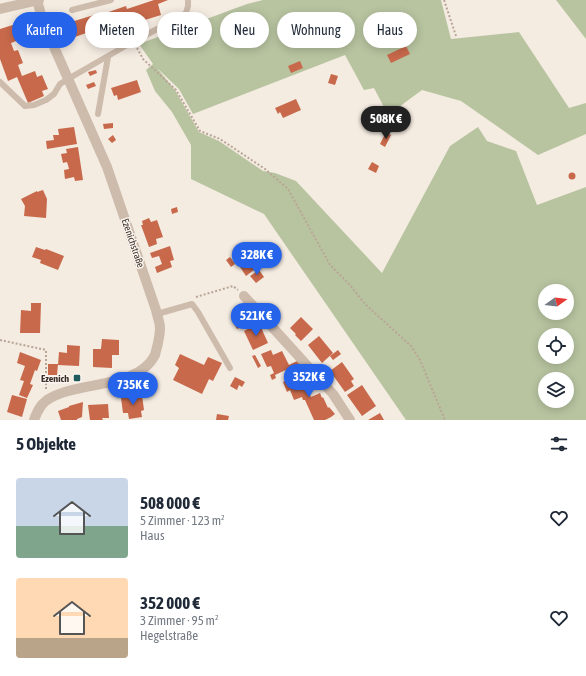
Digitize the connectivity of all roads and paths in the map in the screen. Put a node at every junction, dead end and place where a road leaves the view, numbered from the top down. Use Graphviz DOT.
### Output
graph roads {
  1 [pos="38,0"];
  2 [pos="111,0"];
  3 [pos="188,0"];
  4 [pos="444,0"];
  5 [pos="0,8"];
  6 [pos="72,10"];
  7 [pos="149,34"];
  8 [pos="456,36"];
  9 [pos="124,48"];
  10 [pos="137,48"];
  11 [pos="108,57"];
  12 [pos="68,79"];
  13 [pos="0,82"];
  14 [pos="98,114"];
  15 [pos="244,296"];
  16 [pos="191,299"];
  17 [pos="157,314"];
  18 [pos="0,340"];
  19 [pos="230,368"];
  20 [pos="46,400"];
  21 [pos="34,420"];
  22 [pos="350,420"];
  23 [pos="445,420"];
  1 -- 5 [label="street"];
  1 -- 12 [label="street, Ezenichstraße"];
  2 -- 6 [label="lane"];
  3 -- 7 [label="lane"];
  4 -- 8 [label="path"];
  9 -- 11 [label="lane"];
  10 -- 23 [label="path"];
  11 -- 12 [label="lane"];
  11 -- 14 [label="lane"];
  12 -- 13 [label="lane"];
  12 -- 17 [label="street, Ezenichstraße"];
  15 -- 16 [label="path"];
  15 -- 22 [label="street"];
  17 -- 19 [label="lane"];
  17 -- 20 [label="street, Ezenichstraße"];
  18 -- 20 [label="path"];
  20 -- 21 [label="street"];
}
